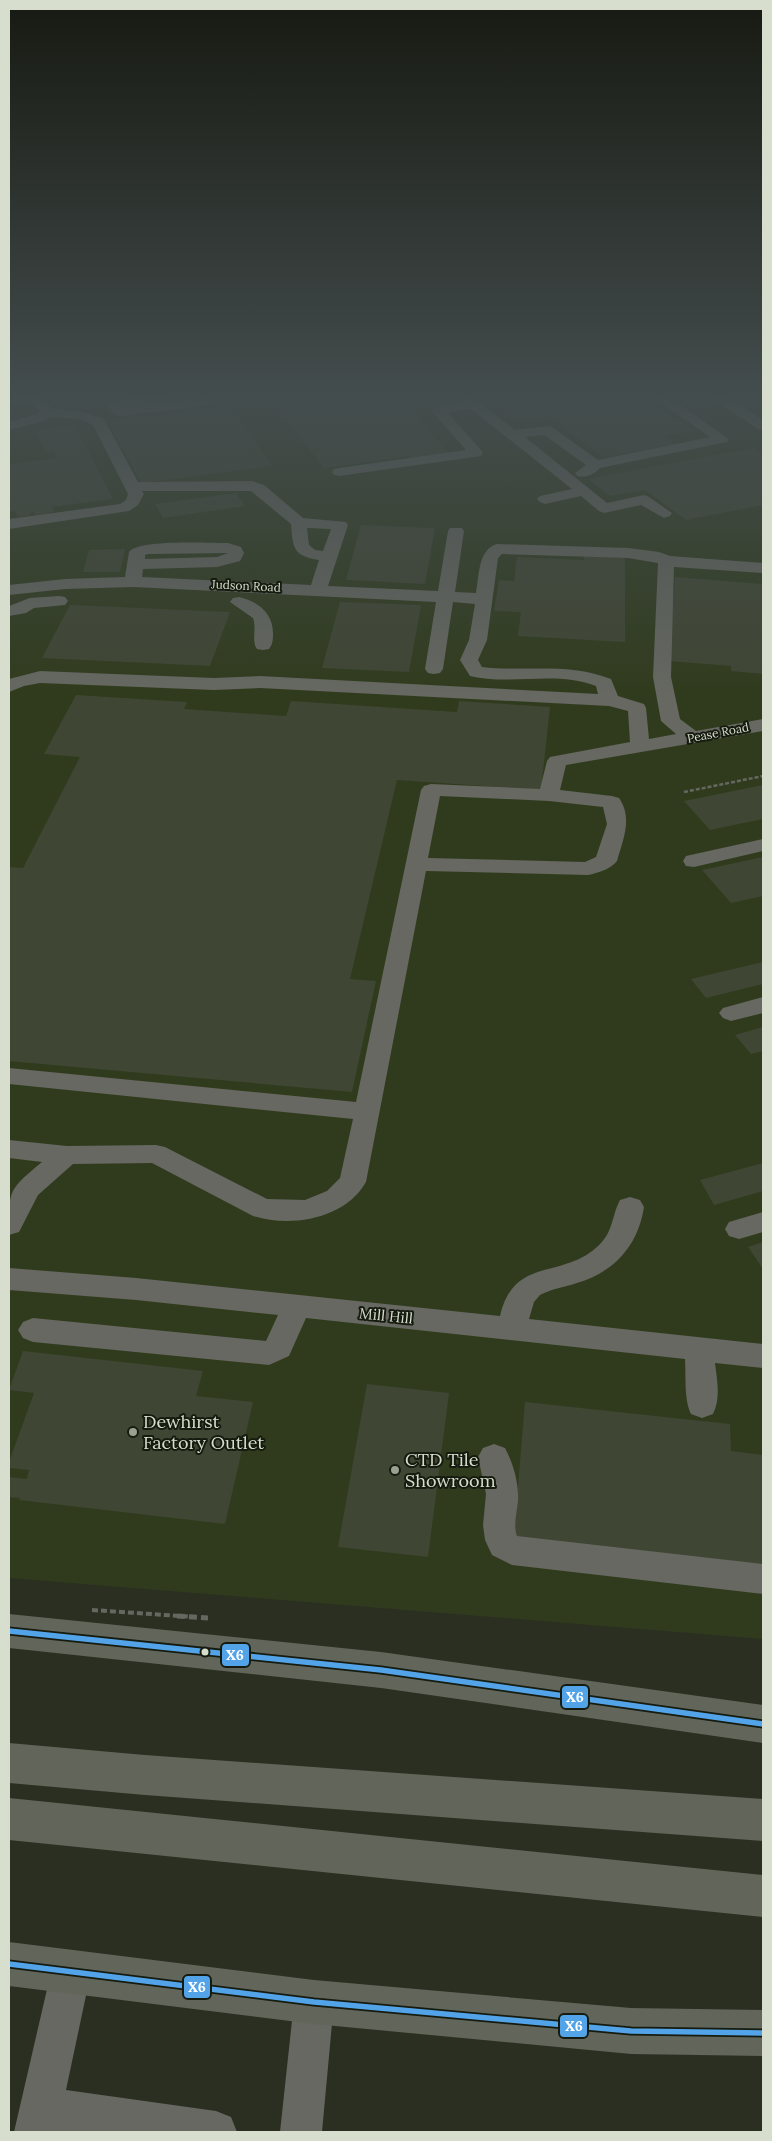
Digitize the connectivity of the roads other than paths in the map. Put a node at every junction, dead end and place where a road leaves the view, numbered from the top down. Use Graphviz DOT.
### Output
graph roads {
  1 [pos="135,496"];
  2 [pos="268,496"];
  3 [pos="563,496"];
  4 [pos="590,496"];
  5 [pos="545,499"];
  6 [pos="664,513"];
  7 [pos="299,522"];
  8 [pos="9,524"];
  9 [pos="456,531"];
  10 [pos="328,557"];
  11 [pos="666,561"];
  12 [pos="136,564"];
  13 [pos="763,568"];
  14 [pos="134,582"];
  15 [pos="9,590"];
  16 [pos="318,590"];
  17 [pos="243,594"];
  18 [pos="445,596"];
  19 [pos="484,599"];
  20 [pos="9,611"];
  21 [pos="263,645"];
  22 [pos="434,669"];
  23 [pos="9,687"];
  24 [pos="610,700"];
  25 [pos="763,725"];
  26 [pos="683,740"];
  27 [pos="640,747"];
  28 [pos="549,795"];
  29 [pos="763,845"];
  30 [pos="694,861"];
  31 [pos="416,864"];
  32 [pos="763,1005"];
  33 [pos="731,1013"];
  34 [pos="9,1076"];
  35 [pos="366,1112"];
  36 [pos="9,1149"];
  37 [pos="67,1155"];
  38 [pos="630,1207"];
  39 [pos="9,1225"];
  40 [pos="9,1279"];
  41 [pos="296,1306"];
  42 [pos="32,1330"];
  43 [pos="513,1330"];
  44 [pos="699,1350"];
  45 [pos="763,1356"];
  46 [pos="702,1405"];
  47 [pos="494,1457"];
  48 [pos="763,1580"];
  49 [pos="9,1631"];
  50 [pos="763,1724"];
  51 [pos="9,1762"];
  52 [pos="9,1819"];
  53 [pos="763,1820"];
  54 [pos="763,1896"];
  55 [pos="9,1964"];
  56 [pos="71,1972"];
  57 [pos="314,2002"];
  58 [pos="763,2033"];
  59 [pos="38,2120"];
  60 [pos="216,2132"];
  61 [pos="301,2132"];
  1 -- 8 [label="street"];
  2 -- 7 [label="street"];
  3 -- 5 [label="street"];
  4 -- 6 [label="street"];
  7 -- 10 [label="street"];
  7 -- 10 [label="street"];
  9 -- 18 [label="street"];
  10 -- 16 [label="street"];
  11 -- 13 [label="street"];
  11 -- 19 [label="street"];
  11 -- 26 [label="street"];
  12 -- 12 [label="street"];
  12 -- 14 [label="street"];
  14 -- 15 [label="street, Judson Road"];
  14 -- 17 [label="street, Judson Road"];
  16 -- 17 [label="street, Judson Road"];
  16 -- 18 [label="street, Judson Road"];
  17 -- 20 [label="street"];
  17 -- 21 [label="street"];
  18 -- 19 [label="street, Judson Road"];
  18 -- 22 [label="street"];
  19 -- 24 [label="street"];
  23 -- 24 [label="street"];
  24 -- 27 [label="street"];
  25 -- 26 [label="street, Pease Road"];
  26 -- 27 [label="street, Pease Road"];
  27 -- 28 [label="street, Pease Road"];
  28 -- 31 [label="street"];
  28 -- 31 [label="street"];
  29 -- 30 [label="street"];
  31 -- 35 [label="street"];
  32 -- 33 [label="street"];
  34 -- 35 [label="street"];
  35 -- 37 [label="street"];
  36 -- 37 [label="street"];
  37 -- 39 [label="street"];
  38 -- 43 [label="street"];
  40 -- 41 [label="street, Mill Hill"];
  41 -- 42 [label="street"];
  41 -- 43 [label="street, Mill Hill"];
  43 -- 44 [label="street, Mill Hill"];
  44 -- 45 [label="street, Mill Hill"];
  44 -- 46 [label="street"];
  47 -- 48 [label="street"];
  49 -- 50 [label="highway"];
  51 -- 53 [label="highway"];
  52 -- 54 [label="highway"];
  55 -- 56 [label="highway"];
  56 -- 57 [label="highway"];
  56 -- 59 [label="street"];
  57 -- 58 [label="highway"];
  57 -- 61 [label="street"];
  59 -- 60 [label="street"];
}
